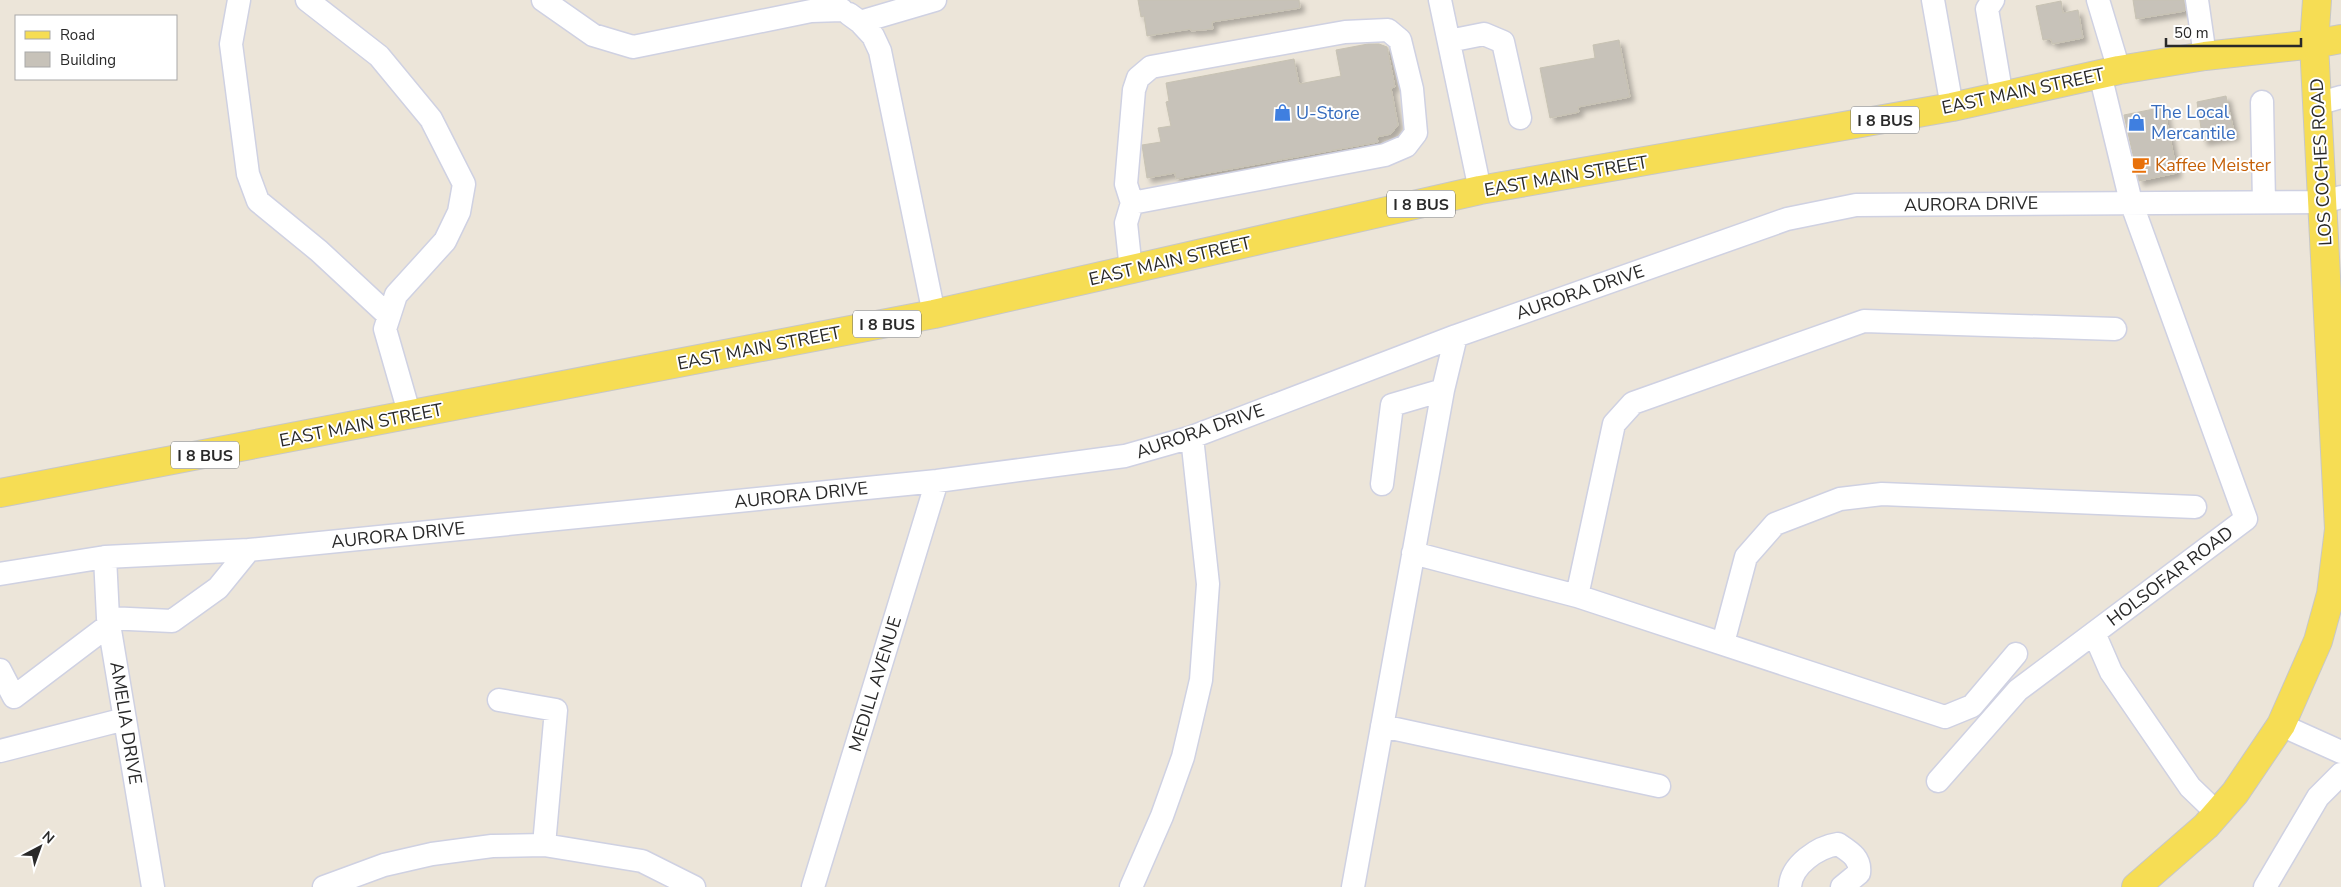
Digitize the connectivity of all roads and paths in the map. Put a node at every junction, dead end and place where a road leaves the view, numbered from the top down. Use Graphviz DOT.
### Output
graph roads {
  1 [pos="239,0"];
  2 [pos="307,0"];
  3 [pos="543,0"];
  4 [pos="935,0"];
  5 [pos="1440,0"];
  6 [pos="1933,0"];
  7 [pos="1993,0"];
  8 [pos="2098,0"];
  9 [pos="2197,0"];
  10 [pos="2317,0"];
  11 [pos="843,10"];
  12 [pos="2341,39"];
  13 [pos="1449,41"];
  14 [pos="2314,44"];
  15 [pos="2205,56"];
  16 [pos="2110,72"];
  17 [pos="2002,97"];
  18 [pos="2329,100"];
  19 [pos="2262,102"];
  20 [pos="1952,107"];
  21 [pos="1520,118"];
  22 [pos="1480,190"];
  23 [pos="2332,200"];
  24 [pos="2131,202"];
  25 [pos="2264,202"];
  26 [pos="1132,203"];
  27 [pos="1132,270"];
  28 [pos="2334,292"];
  29 [pos="934,314"];
  30 [pos="389,316"];
  31 [pos="2115,329"];
  32 [pos="1456,336"];
  33 [pos="2336,342"];
  34 [pos="1443,390"];
  35 [pos="410,416"];
  36 [pos="1192,437"];
  37 [pos="937,481"];
  38 [pos="1382,484"];
  39 [pos="0,493"];
  40 [pos="2195,507"];
  41 [pos="249,550"];
  42 [pos="1413,553"];
  43 [pos="105,558"];
  44 [pos="0,574"];
  45 [pos="1578,596"];
  46 [pos="109,621"];
  47 [pos="2094,633"];
  48 [pos="1723,643"];
  49 [pos="2016,654"];
  50 [pos="0,670"];
  51 [pos="499,700"];
  52 [pos="125,719"];
  53 [pos="2281,725"];
  54 [pos="1382,726"];
  55 [pos="0,750"];
  56 [pos="2341,752"];
  57 [pos="2341,774"];
  58 [pos="1938,781"];
  59 [pos="1659,786"];
  60 [pos="2217,813"];
  61 [pos="544,845"];
  62 [pos="153,887"];
  63 [pos="324,887"];
  64 [pos="694,887"];
  65 [pos="813,887"];
  66 [pos="1131,887"];
  67 [pos="1353,887"];
  68 [pos="1790,887"];
  69 [pos="1842,887"];
  70 [pos="2136,887"];
  71 [pos="2266,887"];
  1 -- 30 [label="street"];
  2 -- 30 [label="street"];
  3 -- 11 [label="street"];
  4 -- 11 [label="street"];
  5 -- 13 [label="street"];
  6 -- 20 [label="street"];
  7 -- 17 [label="street"];
  8 -- 16 [label="street"];
  9 -- 15 [label="street"];
  10 -- 14 [label="main road, LOS COCHES ROAD"];
  11 -- 29 [label="street"];
  12 -- 14 [label="main road, EAST MAIN STREET / I 8 BUS"];
  13 -- 21 [label="street"];
  13 -- 22 [label="street"];
  14 -- 15 [label="main road, EAST MAIN STREET / I 8 BUS"];
  14 -- 18 [label="main road, LOS COCHES ROAD"];
  15 -- 16 [label="main road, EAST MAIN STREET / I 8 BUS"];
  16 -- 17 [label="main road, EAST MAIN STREET / I 8 BUS"];
  16 -- 24 [label="street"];
  17 -- 20 [label="main road, EAST MAIN STREET / I 8 BUS"];
  18 -- 23 [label="main road, LOS COCHES ROAD"];
  19 -- 25 [label="street"];
  20 -- 22 [label="main road, EAST MAIN STREET / I 8 BUS"];
  22 -- 27 [label="main road, EAST MAIN STREET / I 8 BUS"];
  23 -- 25 [label="street, AURORA DRIVE"];
  23 -- 28 [label="main road, LOS COCHES ROAD"];
  24 -- 25 [label="street, AURORA DRIVE"];
  24 -- 32 [label="street, AURORA DRIVE"];
  24 -- 47 [label="street, HOLSOFAR ROAD"];
  26 -- 26 [label="street"];
  26 -- 27 [label="street"];
  27 -- 29 [label="main road, EAST MAIN STREET / I 8 BUS"];
  28 -- 33 [label="main road, LOS COCHES ROAD"];
  29 -- 35 [label="main road, EAST MAIN STREET / I 8 BUS"];
  30 -- 35 [label="street"];
  31 -- 45 [label="street"];
  32 -- 34 [label="street"];
  32 -- 36 [label="street, AURORA DRIVE"];
  33 -- 53 [label="main road, LOS COCHES ROAD"];
  34 -- 38 [label="street"];
  34 -- 42 [label="street"];
  35 -- 39 [label="main road, EAST MAIN STREET / I 8 BUS"];
  36 -- 37 [label="street, AURORA DRIVE"];
  36 -- 66 [label="street"];
  37 -- 41 [label="street, AURORA DRIVE"];
  37 -- 65 [label="street, MEDILL AVENUE"];
  40 -- 48 [label="street"];
  41 -- 43 [label="street, AURORA DRIVE"];
  41 -- 46 [label="street"];
  42 -- 45 [label="street"];
  42 -- 54 [label="street"];
  43 -- 44 [label="street, AURORA DRIVE"];
  43 -- 46 [label="street, AMELIA DRIVE"];
  45 -- 48 [label="street"];
  46 -- 50 [label="street"];
  46 -- 52 [label="street, AMELIA DRIVE"];
  47 -- 58 [label="street, HOLSOFAR ROAD"];
  47 -- 60 [label="street"];
  48 -- 49 [label="street"];
  51 -- 61 [label="street"];
  52 -- 55 [label="street"];
  52 -- 62 [label="street, AMELIA DRIVE"];
  53 -- 56 [label="street"];
  53 -- 60 [label="main road, LOS COCHES ROAD"];
  54 -- 59 [label="street"];
  54 -- 67 [label="street"];
  57 -- 71 [label="street"];
  60 -- 70 [label="main road, LOS COCHES ROAD"];
  61 -- 63 [label="street"];
  61 -- 64 [label="street"];
  68 -- 69 [label="street"];
}
